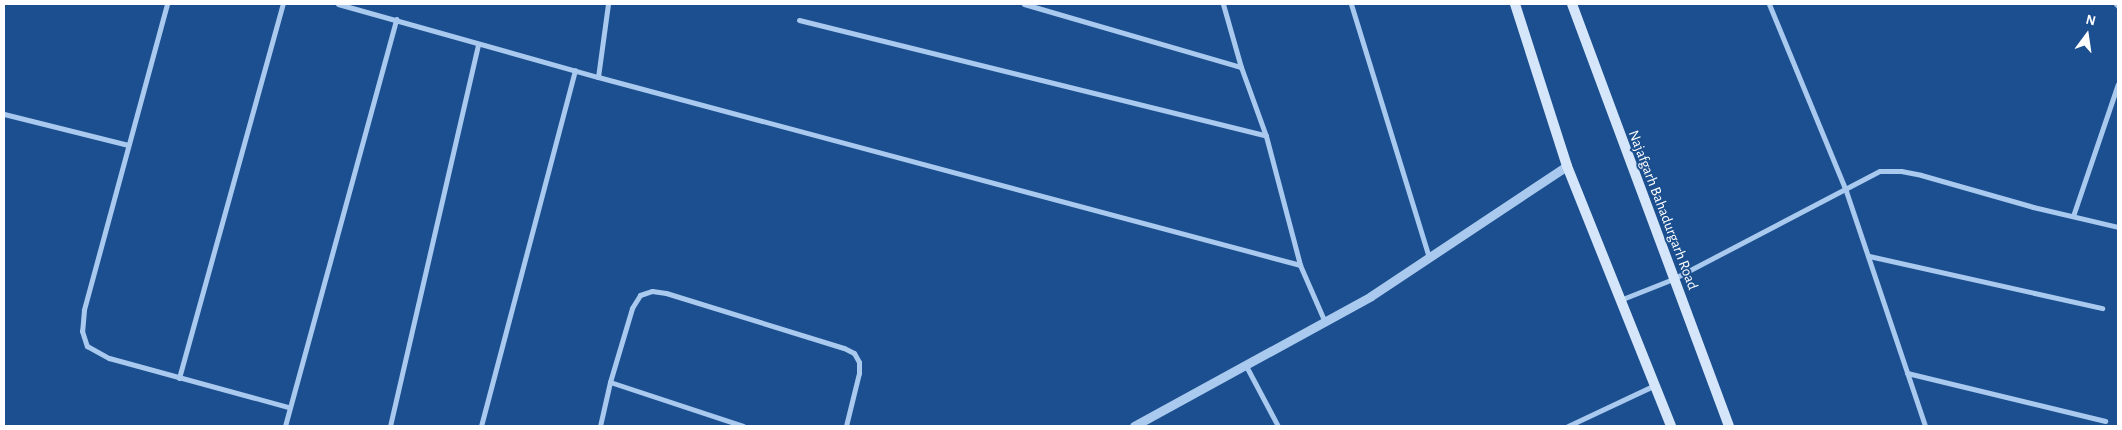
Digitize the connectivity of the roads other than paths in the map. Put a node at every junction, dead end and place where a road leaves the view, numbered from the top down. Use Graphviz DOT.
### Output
graph roads {
  1 [pos="167,4"];
  2 [pos="283,4"];
  3 [pos="338,4"];
  4 [pos="608,4"];
  5 [pos="1024,4"];
  6 [pos="1223,4"];
  7 [pos="1350,4"];
  8 [pos="1515,4"];
  9 [pos="1572,4"];
  10 [pos="1769,4"];
  11 [pos="396,19"];
  12 [pos="799,20"];
  13 [pos="478,44"];
  14 [pos="1241,67"];
  15 [pos="575,70"];
  16 [pos="598,77"];
  17 [pos="2118,84"];
  18 [pos="4,114"];
  19 [pos="1266,136"];
  20 [pos="128,145"];
  21 [pos="1567,166"];
  22 [pos="1846,190"];
  23 [pos="2073,216"];
  24 [pos="2118,227"];
  25 [pos="1868,256"];
  26 [pos="1430,259"];
  27 [pos="1300,265"];
  28 [pos="1673,279"];
  29 [pos="1620,300"];
  30 [pos="2102,308"];
  31 [pos="1324,320"];
  32 [pos="1245,364"];
  33 [pos="1907,373"];
  34 [pos="179,378"];
  35 [pos="610,382"];
  36 [pos="1654,385"];
  37 [pos="288,407"];
  38 [pos="2106,421"];
  39 [pos="284,426"];
  40 [pos="390,426"];
  41 [pos="481,426"];
  42 [pos="600,426"];
  43 [pos="742,426"];
  44 [pos="846,426"];
  45 [pos="1134,426"];
  46 [pos="1278,426"];
  47 [pos="1568,426"];
  48 [pos="1671,426"];
  49 [pos="1730,426"];
  50 [pos="1925,426"];
  1 -- 20 [label="street"];
  2 -- 34 [label="street"];
  3 -- 11 [label="street"];
  4 -- 16 [label="street"];
  5 -- 14 [label="street"];
  6 -- 14 [label="street"];
  7 -- 26 [label="street"];
  8 -- 21 [label="main road"];
  9 -- 28 [label="main road, Najafgarh Bahadurgarh Road"];
  10 -- 22 [label="street"];
  11 -- 13 [label="street"];
  11 -- 37 [label="street"];
  12 -- 19 [label="street"];
  13 -- 15 [label="street"];
  13 -- 40 [label="street"];
  14 -- 19 [label="street"];
  15 -- 16 [label="street"];
  15 -- 41 [label="street"];
  16 -- 27 [label="street"];
  17 -- 23 [label="street"];
  18 -- 20 [label="street"];
  19 -- 27 [label="street"];
  20 -- 34 [label="street"];
  21 -- 26 [label="street"];
  21 -- 29 [label="main road"];
  22 -- 23 [label="street"];
  22 -- 25 [label="street"];
  22 -- 28 [label="street"];
  23 -- 24 [label="street"];
  25 -- 30 [label="street"];
  25 -- 33 [label="street"];
  26 -- 31 [label="street"];
  27 -- 31 [label="street"];
  28 -- 29 [label="street"];
  28 -- 49 [label="main road, Najafgarh Bahadurgarh Road"];
  29 -- 36 [label="main road"];
  31 -- 32 [label="street"];
  32 -- 45 [label="street"];
  32 -- 46 [label="street"];
  33 -- 38 [label="street"];
  33 -- 50 [label="street"];
  34 -- 37 [label="street"];
  35 -- 42 [label="street"];
  35 -- 43 [label="street"];
  35 -- 44 [label="street"];
  36 -- 47 [label="street"];
  36 -- 48 [label="main road"];
  37 -- 39 [label="street"];
}
